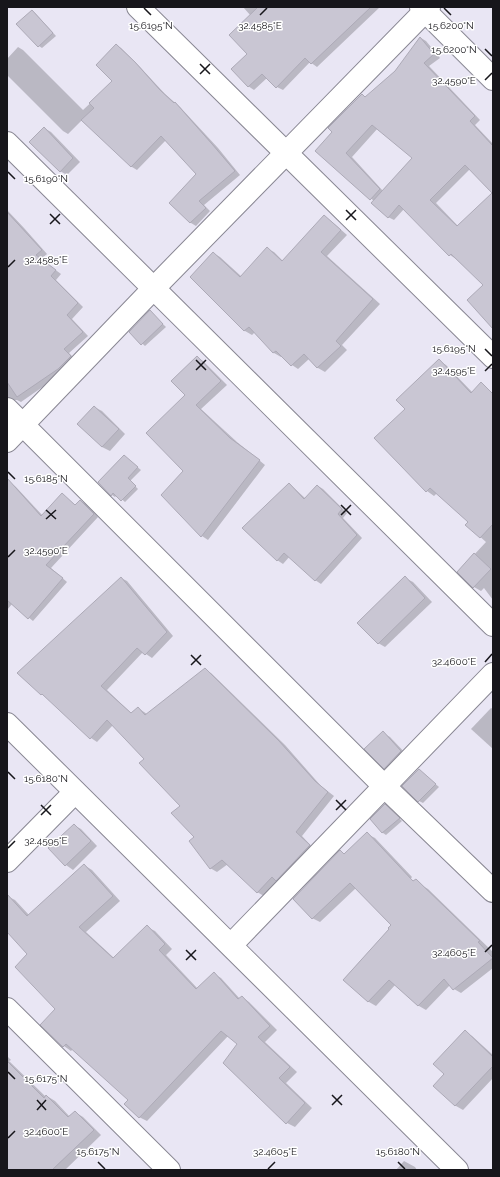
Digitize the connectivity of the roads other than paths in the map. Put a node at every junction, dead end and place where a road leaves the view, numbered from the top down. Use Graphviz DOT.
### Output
graph roads {
  1 [pos="138,7"];
  2 [pos="425,8"];
  3 [pos="493,79"];
  4 [pos="7,143"];
  5 [pos="285,153"];
  6 [pos="153,289"];
  7 [pos="493,357"];
  8 [pos="7,409"];
  9 [pos="23,424"];
  10 [pos="7,441"];
  11 [pos="493,625"];
  12 [pos="493,674"];
  13 [pos="7,724"];
  14 [pos="384,786"];
  15 [pos="75,792"];
  16 [pos="7,861"];
  17 [pos="493,891"];
  18 [pos="231,945"];
  19 [pos="7,1009"];
  20 [pos="169,1170"];
  21 [pos="457,1170"];
  1 -- 5 [label="street"];
  2 -- 3 [label="street"];
  2 -- 5 [label="street"];
  4 -- 6 [label="street"];
  5 -- 6 [label="street"];
  5 -- 7 [label="street"];
  6 -- 9 [label="street"];
  6 -- 11 [label="street"];
  8 -- 9 [label="street"];
  9 -- 10 [label="street"];
  9 -- 14 [label="street"];
  12 -- 14 [label="street"];
  13 -- 15 [label="street"];
  14 -- 17 [label="street"];
  14 -- 18 [label="street"];
  15 -- 16 [label="street"];
  15 -- 18 [label="street"];
  18 -- 21 [label="street"];
  19 -- 20 [label="street"];
}
